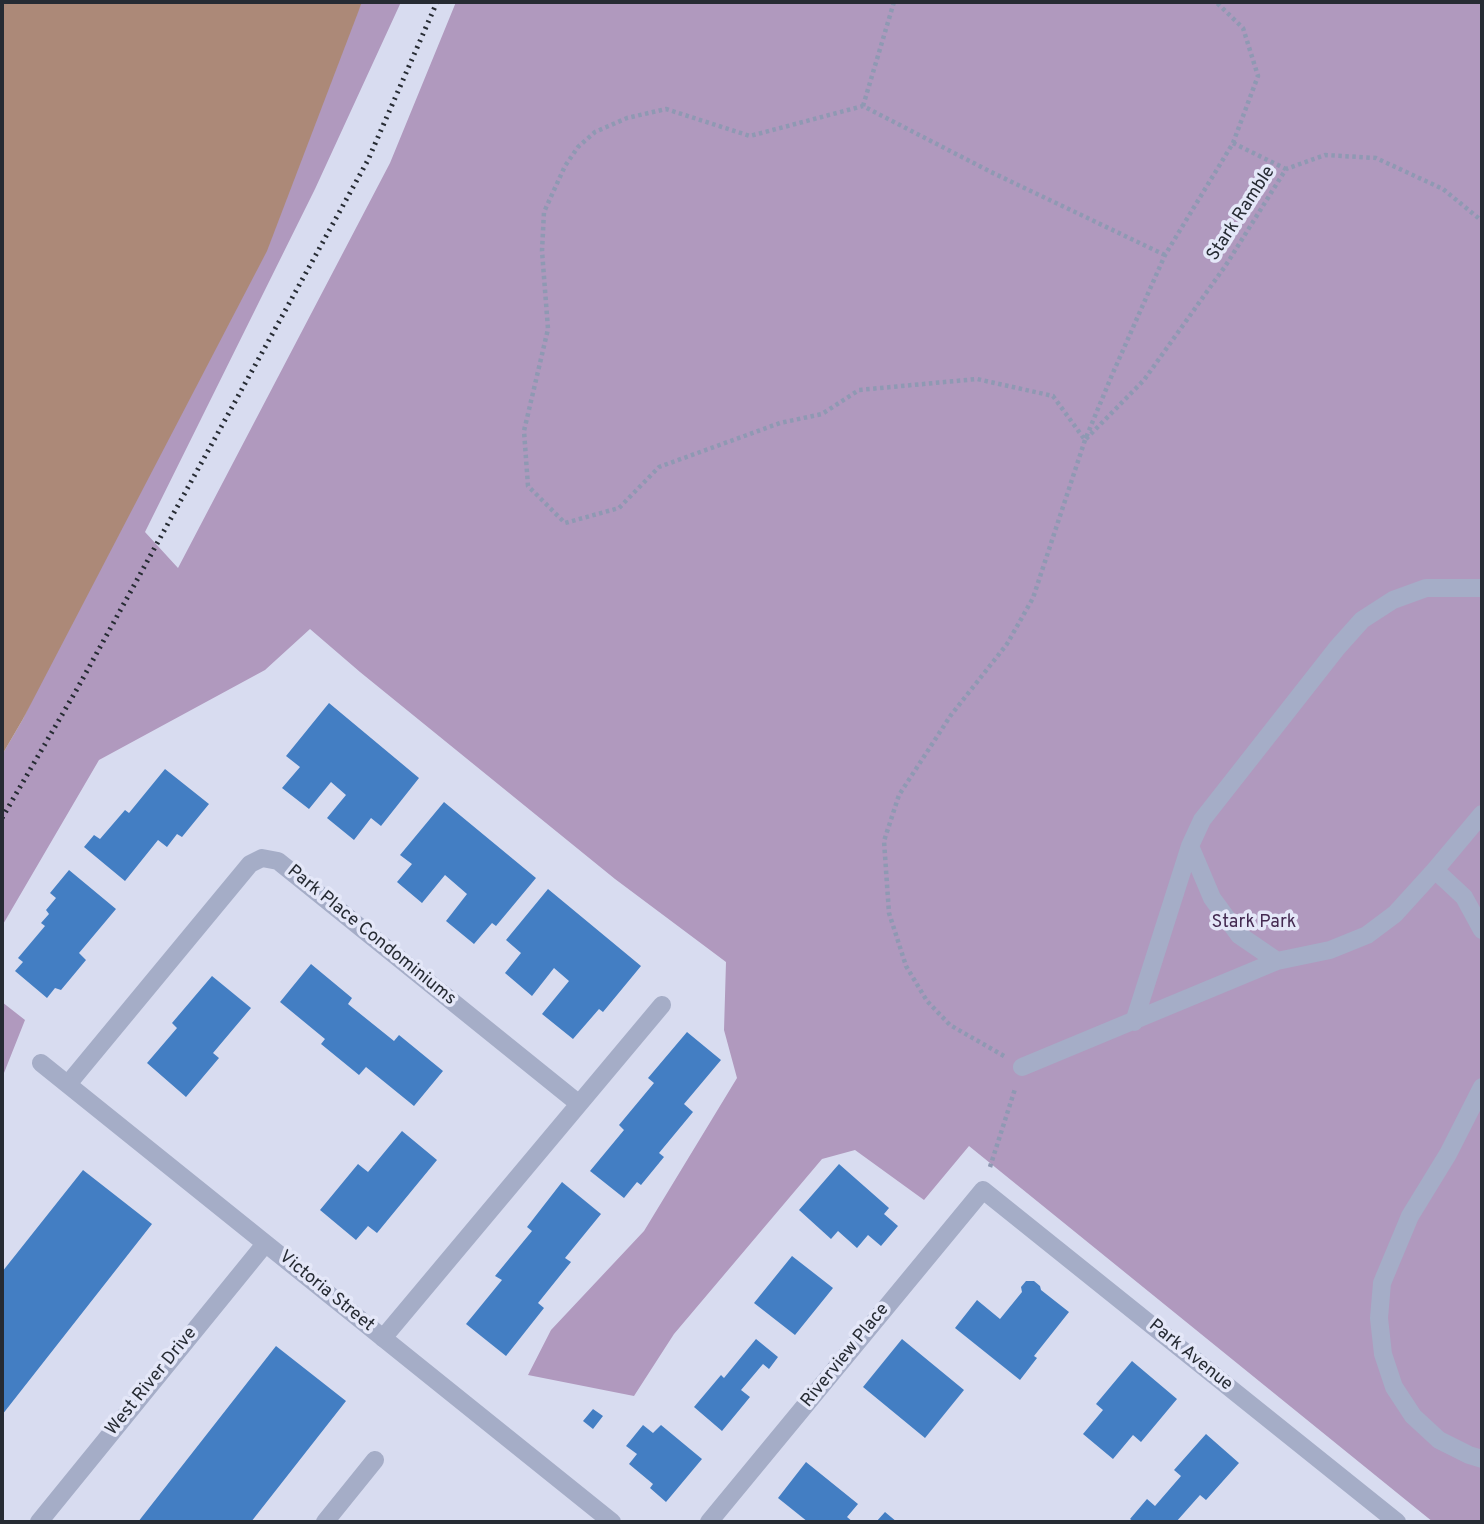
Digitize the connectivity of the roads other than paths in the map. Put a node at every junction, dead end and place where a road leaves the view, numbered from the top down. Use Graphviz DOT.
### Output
graph roads {
  1 [pos="1482,588"];
  2 [pos="1482,814"];
  3 [pos="1190,846"];
  4 [pos="1436,870"];
  5 [pos="1482,930"];
  6 [pos="1277,961"];
  7 [pos="662,1005"];
  8 [pos="1134,1022"];
  9 [pos="41,1063"];
  10 [pos="1022,1067"];
  11 [pos="68,1084"];
  12 [pos="1482,1087"];
  13 [pos="578,1103"];
  14 [pos="983,1190"];
  15 [pos="265,1244"];
  16 [pos="383,1338"];
  17 [pos="1482,1459"];
  18 [pos="375,1460"];
  19 [pos="39,1522"];
  20 [pos="325,1522"];
  21 [pos="611,1522"];
  22 [pos="709,1522"];
  23 [pos="1397,1522"];
  1 -- 3 [label="street"];
  2 -- 4 [label="street"];
  3 -- 6 [label="street"];
  3 -- 8 [label="street"];
  4 -- 5 [label="street"];
  4 -- 6 [label="street"];
  6 -- 8 [label="street"];
  7 -- 13 [label="street"];
  8 -- 10 [label="street"];
  9 -- 11 [label="street, Victoria Street"];
  11 -- 13 [label="street, Park Place Condominiums"];
  11 -- 15 [label="street, Victoria Street"];
  12 -- 17 [label="street"];
  13 -- 16 [label="street"];
  14 -- 22 [label="street, Riverview Place"];
  14 -- 23 [label="street, Park Avenue"];
  15 -- 16 [label="street, Victoria Street"];
  15 -- 19 [label="street, West River Drive"];
  16 -- 21 [label="street, Victoria Street"];
  18 -- 20 [label="street"];
}
